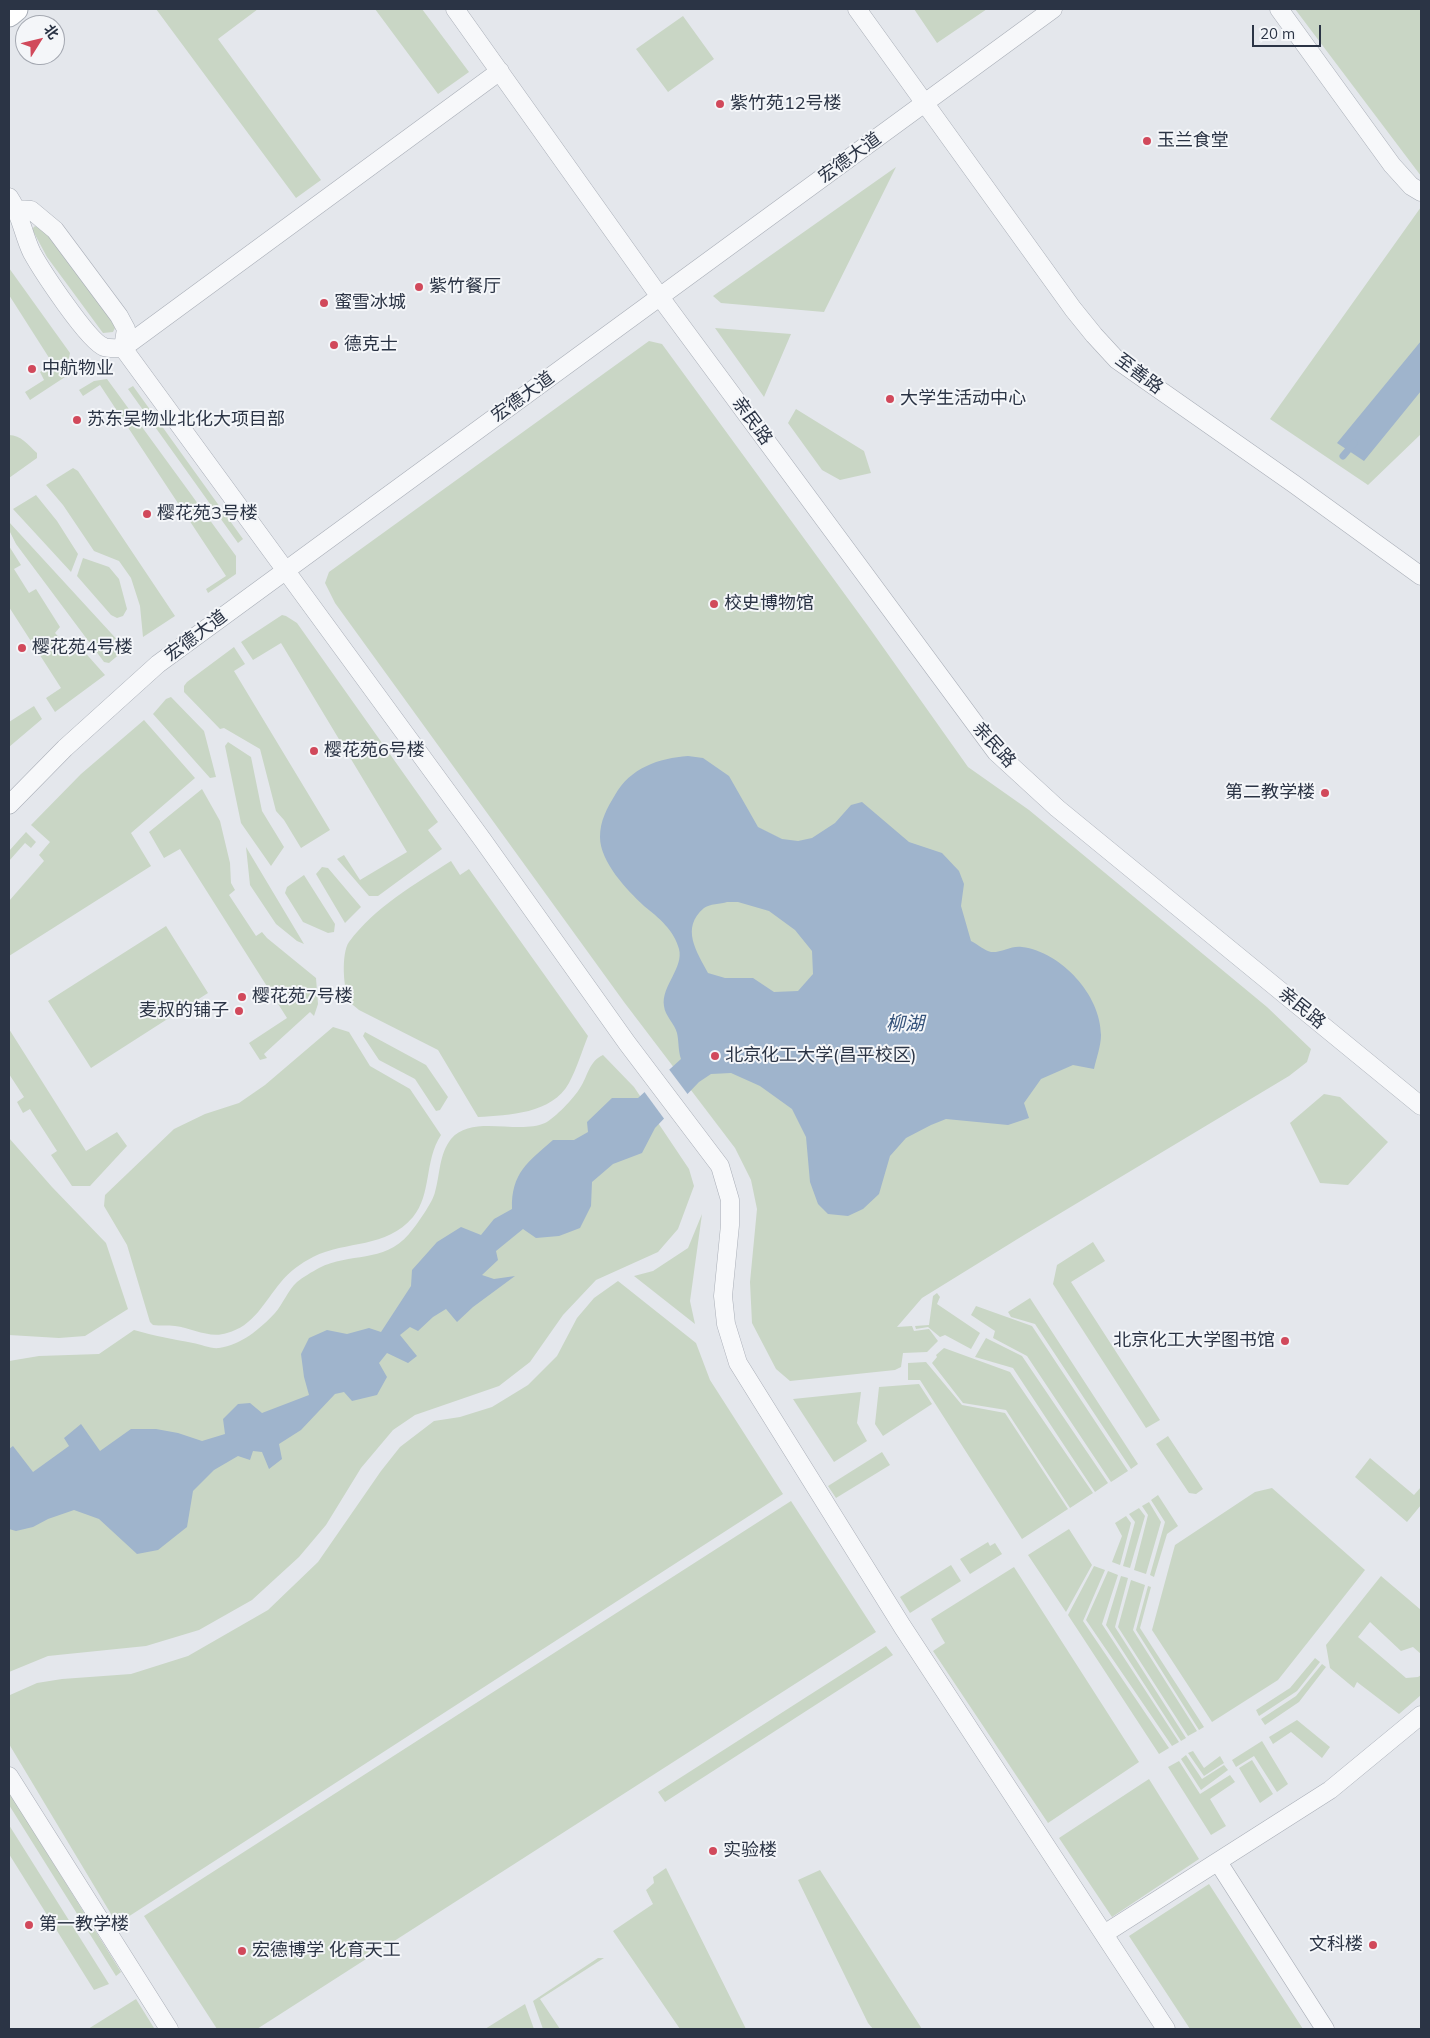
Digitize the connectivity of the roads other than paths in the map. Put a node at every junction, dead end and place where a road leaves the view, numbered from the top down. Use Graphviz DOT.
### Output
graph roads {
  1 [pos="15,9"];
  2 [pos="455,9"];
  3 [pos="857,9"];
  4 [pos="1053,9"];
  5 [pos="1279,9"];
  6 [pos="9,14"];
  7 [pos="500,71"];
  8 [pos="924,103"];
  9 [pos="1421,192"];
  10 [pos="13,203"];
  11 [pos="660,296"];
  12 [pos="123,348"];
  13 [pos="285,571"];
  14 [pos="1421,576"];
  15 [pos="9,805"];
  16 [pos="1421,1106"];
  17 [pos="1421,1715"];
  18 [pos="9,1776"];
  19 [pos="1218,1862"];
  20 [pos="1104,1934"];
  21 [pos="169,2029"];
  22 [pos="1166,2029"];
  23 [pos="1325,2029"];
  1 -- 6 [label="main road"];
  2 -- 7 [label="street, 亲民路"];
  3 -- 8 [label="street, 至善路"];
  4 -- 8 [label="street, 宏德大道"];
  5 -- 9 [label="street"];
  7 -- 11 [label="street, 亲民路"];
  7 -- 12 [label="street"];
  8 -- 11 [label="street, 宏德大道"];
  8 -- 14 [label="street, 至善路"];
  10 -- 12 [label="street"];
  10 -- 12 [label="street"];
  11 -- 13 [label="street, 宏德大道"];
  11 -- 16 [label="street, 亲民路"];
  12 -- 13 [label="street"];
  13 -- 15 [label="street, 宏德大道"];
  13 -- 20 [label="street"];
  17 -- 19 [label="street"];
  18 -- 21 [label="street"];
  19 -- 20 [label="street"];
  19 -- 23 [label="street"];
  20 -- 22 [label="street"];
}
